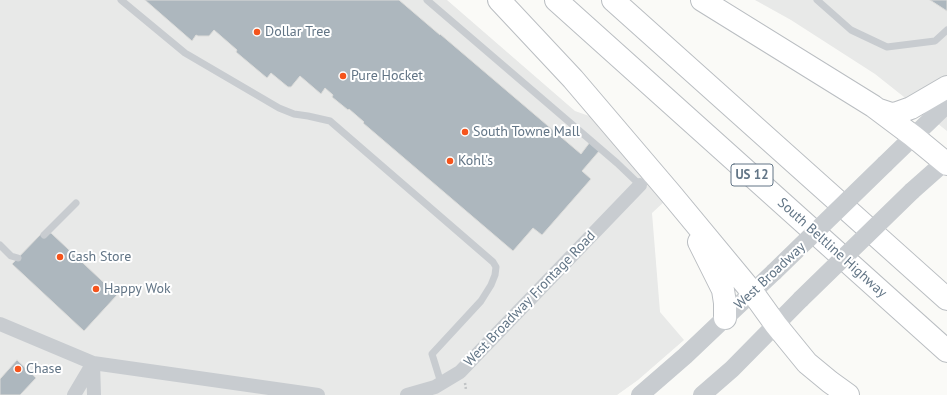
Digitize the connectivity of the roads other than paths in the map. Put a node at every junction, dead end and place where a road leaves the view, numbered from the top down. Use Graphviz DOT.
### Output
graph roads {
  1 [pos="121,0"];
  2 [pos="427,0"];
  3 [pos="499,0"];
  4 [pos="556,0"];
  5 [pos="613,0"];
  6 [pos="702,0"];
  7 [pos="817,0"];
  8 [pos="947,30"];
  9 [pos="947,87"];
  10 [pos="947,104"];
  11 [pos="879,110"];
  12 [pos="914,136"];
  13 [pos="946,162"];
  14 [pos="640,185"];
  15 [pos="671,194"];
  16 [pos="76,203"];
  17 [pos="44,235"];
  18 [pos="0,245"];
  19 [pos="18,258"];
  20 [pos="752,293"];
  21 [pos="947,299"];
  22 [pos="725,318"];
  23 [pos="0,324"];
  24 [pos="776,325"];
  25 [pos="947,351"];
  26 [pos="93,363"];
  27 [pos="442,383"];
  28 [pos="74,395"];
  29 [pos="94,395"];
  30 [pos="318,395"];
  31 [pos="407,395"];
  32 [pos="640,395"];
  33 [pos="702,395"];
  34 [pos="848,395"];
  1 -- 27 [label="lane"];
  2 -- 14 [label="lane"];
  3 -- 15 [label="highway"];
  4 -- 25 [label="highway, South Beltline Highway / US 12"];
  5 -- 21 [label="highway, US 12"];
  6 -- 11 [label="highway"];
  7 -- 8 [label="lane"];
  9 -- 11 [label="highway"];
  10 -- 12 [label="street, West Broadway"];
  11 -- 12 [label="highway"];
  12 -- 13 [label="highway"];
  12 -- 20 [label="street, West Broadway, bridge"];
  13 -- 24 [label="street, bridge"];
  14 -- 27 [label="street, West Broadway Frontage Road"];
  15 -- 20 [label="highway"];
  15 -- 22 [label="highway"];
  16 -- 17 [label="lane"];
  18 -- 19 [label="lane"];
  20 -- 22 [label="street, West Broadway"];
  20 -- 24 [label="highway"];
  22 -- 32 [label="street, West Broadway"];
  23 -- 26 [label="street"];
  24 -- 33 [label="street"];
  24 -- 34 [label="highway"];
  26 -- 28 [label="street"];
  26 -- 29 [label="street"];
  26 -- 30 [label="street"];
  27 -- 31 [label="street, West Broadway Frontage Road"];
}
